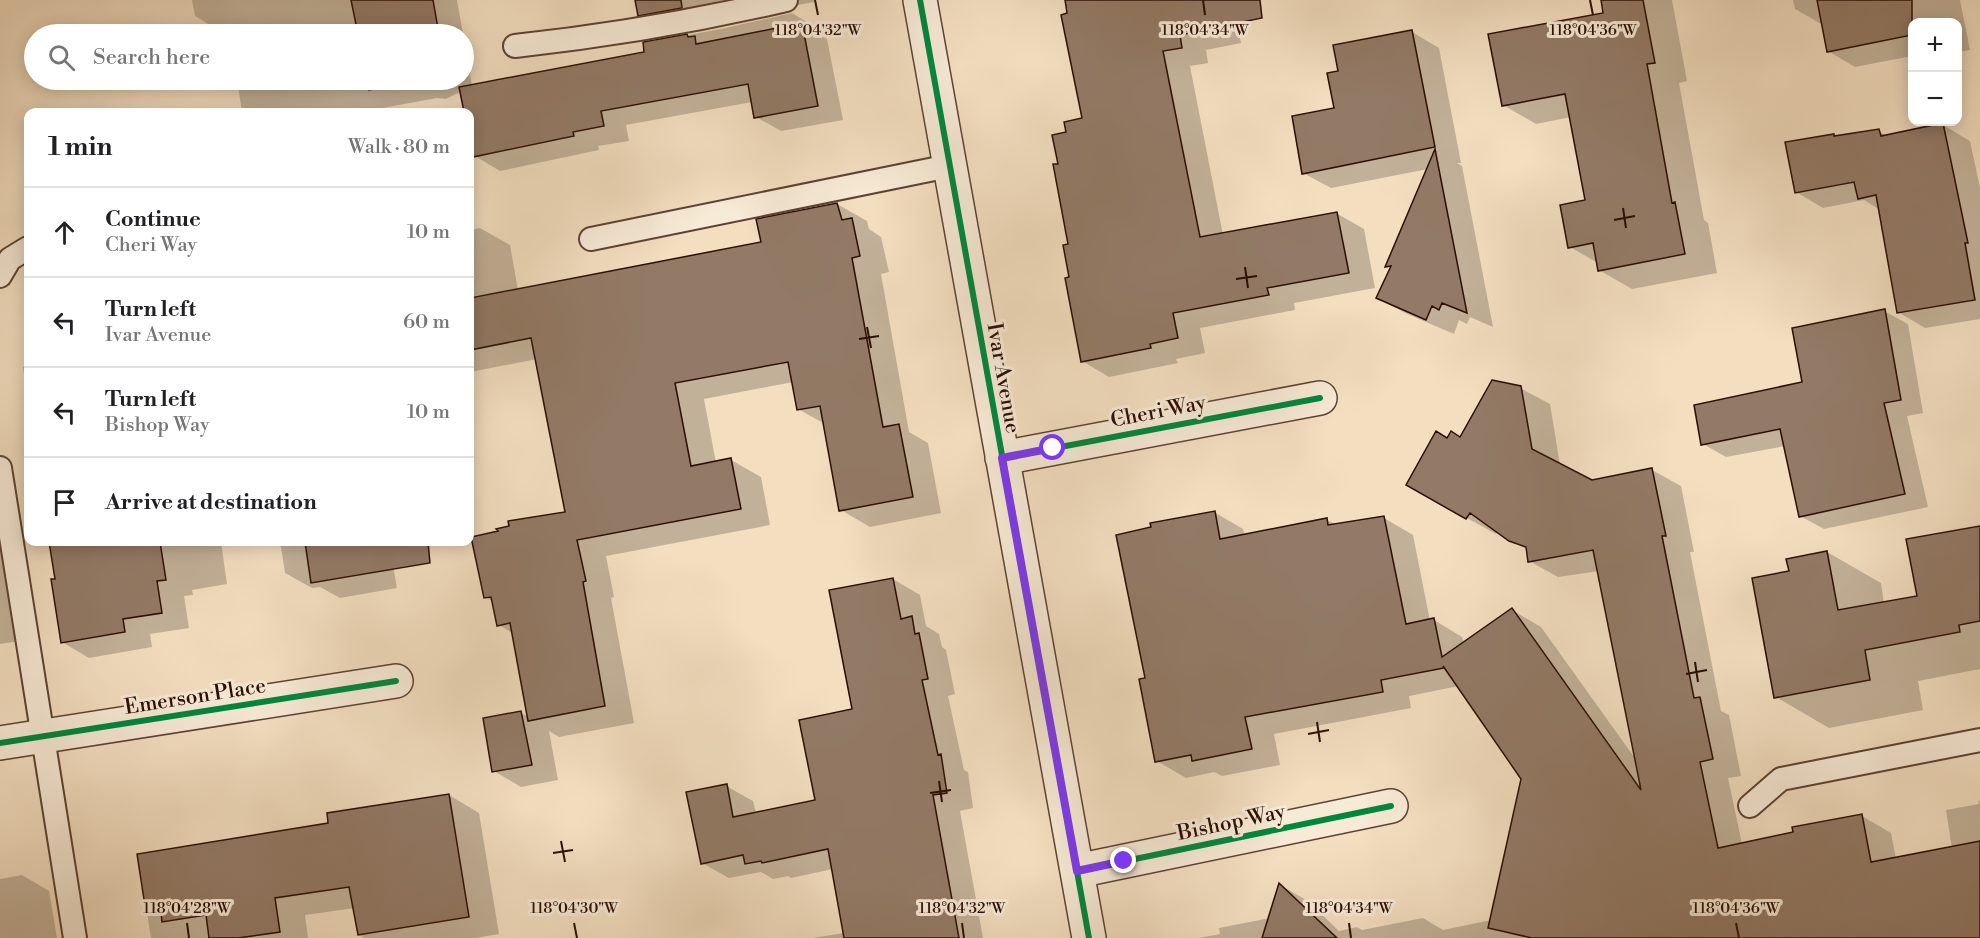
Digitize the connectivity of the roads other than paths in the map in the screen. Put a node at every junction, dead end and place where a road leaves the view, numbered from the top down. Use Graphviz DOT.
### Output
graph roads {
  1 [pos="786,0"];
  2 [pos="920,0"];
  3 [pos="515,46"];
  4 [pos="950,166"];
  5 [pos="591,239"];
  6 [pos="24,250"];
  7 [pos="0,276"];
  8 [pos="1320,398"];
  9 [pos="1002,458"];
  10 [pos="0,468"];
  11 [pos="396,681"];
  12 [pos="44,735"];
  13 [pos="1980,740"];
  14 [pos="0,743"];
  15 [pos="1391,806"];
  16 [pos="1750,806"];
  17 [pos="1077,871"];
  18 [pos="75,938"];
  19 [pos="1089,938"];
  1 -- 3 [label="lane"];
  2 -- 4 [label="street, Ivar Avenue"];
  4 -- 5 [label="lane"];
  4 -- 9 [label="street, Ivar Avenue"];
  6 -- 7 [label="lane"];
  8 -- 9 [label="street, Cheri Way"];
  9 -- 17 [label="street, Ivar Avenue"];
  10 -- 12 [label="lane"];
  11 -- 12 [label="street, Emerson Place"];
  12 -- 14 [label="street, Emerson Place"];
  12 -- 18 [label="lane"];
  13 -- 16 [label="lane"];
  15 -- 17 [label="street, Bishop Way"];
  17 -- 19 [label="street, Ivar Avenue"];
}
